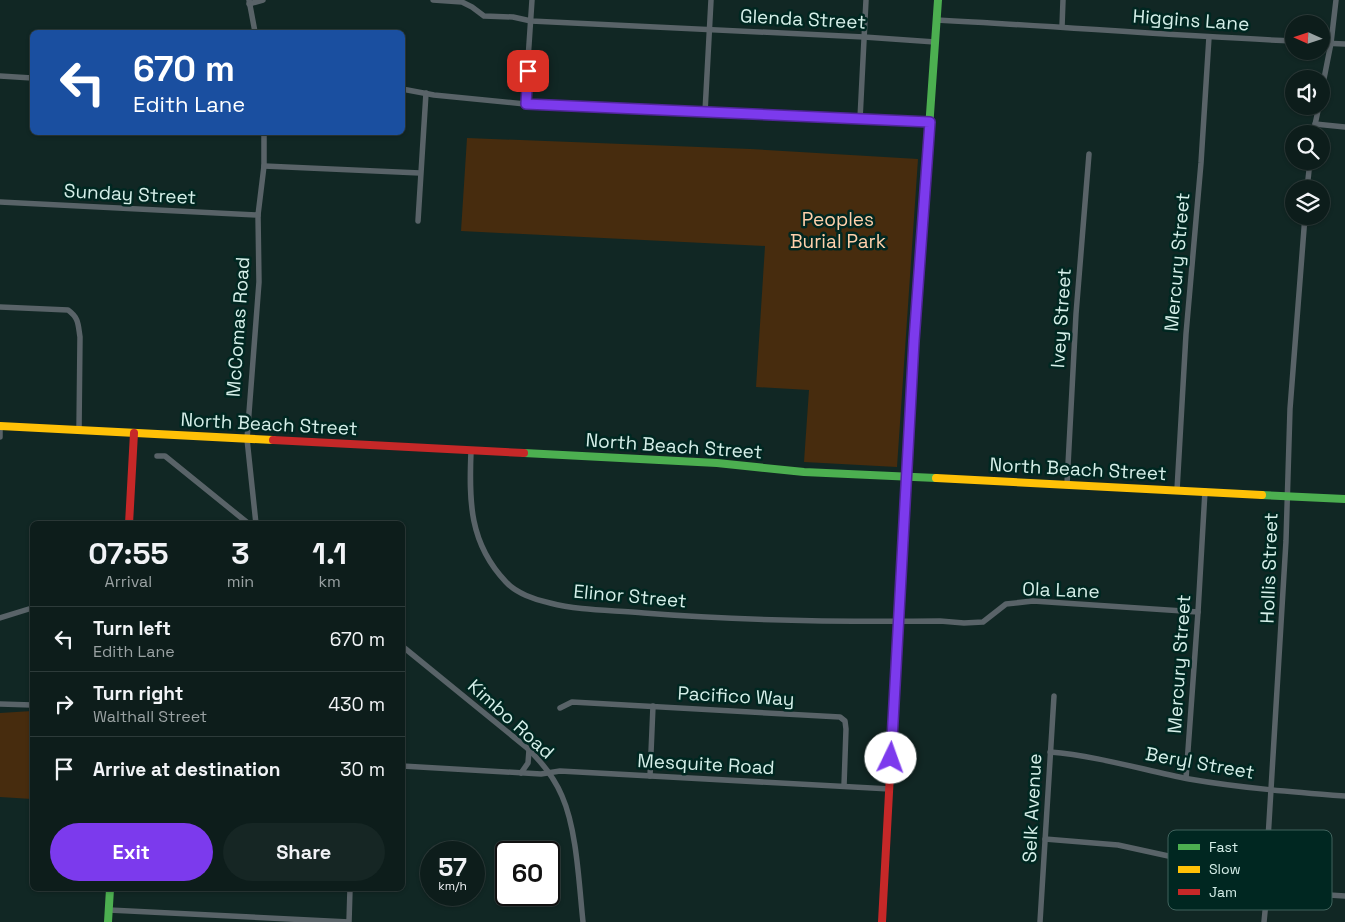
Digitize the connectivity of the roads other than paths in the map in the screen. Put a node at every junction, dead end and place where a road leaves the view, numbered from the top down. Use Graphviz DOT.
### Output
graph roads {
  1 [pos="263,0"];
  2 [pos="433,0"];
  3 [pos="532,0"];
  4 [pos="711,0"];
  5 [pos="866,0"];
  6 [pos="938,0"];
  7 [pos="1063,0"];
  8 [pos="1336,0"];
  9 [pos="249,2"];
  10 [pos="937,20"];
  11 [pos="531,21"];
  12 [pos="1062,26"];
  13 [pos="254,30"];
  14 [pos="710,30"];
  15 [pos="864,36"];
  16 [pos="1208,38"];
  17 [pos="935,42"];
  18 [pos="1285,42"];
  19 [pos="1331,43"];
  20 [pos="1345,44"];
  21 [pos="1326,70"];
  22 [pos="0,76"];
  23 [pos="30,78"];
  24 [pos="405,90"];
  25 [pos="426,93"];
  26 [pos="526,104"];
  27 [pos="705,112"];
  28 [pos="1317,115"];
  29 [pos="860,119"];
  30 [pos="930,122"];
  31 [pos="1315,124"];
  32 [pos="1345,127"];
  33 [pos="264,135"];
  34 [pos="1089,154"];
  35 [pos="264,166"];
  36 [pos="420,173"];
  37 [pos="0,202"];
  38 [pos="258,216"];
  39 [pos="418,221"];
  40 [pos="1304,225"];
  41 [pos="0,307"];
  42 [pos="0,426"];
  43 [pos="79,430"];
  44 [pos="134,433"];
  45 [pos="0,437"];
  46 [pos="247,439"];
  47 [pos="471,451"];
  48 [pos="157,456"];
  49 [pos="907,478"];
  50 [pos="1067,484"];
  51 [pos="1177,490"];
  52 [pos="1204,491"];
  53 [pos="1286,495"];
  54 [pos="1345,499"];
  55 [pos="129,521"];
  56 [pos="245,521"];
  57 [pos="256,521"];
  58 [pos="30,609"];
  59 [pos="1198,612"];
  60 [pos="0,618"];
  61 [pos="899,621"];
  62 [pos="405,648"];
  63 [pos="1054,696"];
  64 [pos="0,704"];
  65 [pos="30,705"];
  66 [pos="653,706"];
  67 [pos="560,708"];
  68 [pos="529,750"];
  69 [pos="1050,752"];
  70 [pos="405,766"];
  71 [pos="521,773"];
  72 [pos="549,773"];
  73 [pos="650,776"];
  74 [pos="1186,778"];
  75 [pos="844,786"];
  76 [pos="890,788"];
  77 [pos="1271,790"];
  78 [pos="1345,796"];
  79 [pos="1269,830"];
  80 [pos="1045,839"];
  81 [pos="1168,856"];
  82 [pos="110,891"];
  83 [pos="350,891"];
  84 [pos="1332,895"];
  85 [pos="1345,896"];
  86 [pos="109,910"];
  87 [pos="108,922"];
  88 [pos="350,922"];
  89 [pos="583,922"];
  90 [pos="882,922"];
  91 [pos="1040,922"];
  1 -- 9 [label="street"];
  2 -- 11 [label="street, Glenda Street"];
  3 -- 11 [label="street"];
  4 -- 14 [label="street"];
  5 -- 15 [label="street"];
  6 -- 10 [label="main road"];
  7 -- 12 [label="street"];
  8 -- 19 [label="street"];
  9 -- 13 [label="street"];
  10 -- 12 [label="street, Higgins Lane"];
  10 -- 17 [label="main road"];
  11 -- 14 [label="street, Glenda Street"];
  11 -- 26 [label="street"];
  12 -- 16 [label="street, Higgins Lane"];
  14 -- 15 [label="street, Glenda Street"];
  14 -- 27 [label="street"];
  15 -- 17 [label="street, Glenda Street"];
  15 -- 29 [label="street"];
  16 -- 18 [label="street, Higgins Lane"];
  16 -- 51 [label="street, Mercury Street"];
  17 -- 30 [label="main road"];
  19 -- 20 [label="street"];
  19 -- 21 [label="street"];
  22 -- 23 [label="street"];
  24 -- 25 [label="street"];
  25 -- 26 [label="street"];
  25 -- 36 [label="street"];
  26 -- 27 [label="street"];
  27 -- 29 [label="street"];
  28 -- 31 [label="street"];
  29 -- 30 [label="street"];
  30 -- 49 [label="main road"];
  31 -- 32 [label="street"];
  33 -- 35 [label="street, McComas Road"];
  34 -- 50 [label="street, Ivey Street"];
  35 -- 36 [label="street"];
  35 -- 38 [label="street, McComas Road"];
  36 -- 39 [label="street"];
  37 -- 38 [label="street, Sunday Street"];
  38 -- 46 [label="street, McComas Road"];
  40 -- 53 [label="street, Hollis Street"];
  41 -- 43 [label="street"];
  42 -- 43 [label="main road, North Beach Street"];
  42 -- 45 [label="street"];
  43 -- 44 [label="main road, North Beach Street"];
  44 -- 46 [label="main road, North Beach Street"];
  44 -- 55 [label="main road"];
  46 -- 47 [label="main road, North Beach Street"];
  46 -- 57 [label="street, McComas Road"];
  47 -- 49 [label="main road, North Beach Street"];
  47 -- 61 [label="street, Elinor Street"];
  48 -- 56 [label="street"];
  49 -- 50 [label="main road, North Beach Street"];
  49 -- 61 [label="main road"];
  50 -- 51 [label="main road, North Beach Street"];
  51 -- 52 [label="main road, North Beach Street"];
  52 -- 53 [label="main road, North Beach Street"];
  52 -- 59 [label="street, Mercury Street"];
  53 -- 54 [label="main road, North Beach Street"];
  53 -- 77 [label="street, Hollis Street"];
  58 -- 60 [label="street"];
  59 -- 61 [label="street, Ola Lane"];
  59 -- 74 [label="street, Mercury Street"];
  61 -- 76 [label="main road"];
  62 -- 68 [label="street, Kimbo Road"];
  63 -- 69 [label="street, Selk Avenue"];
  64 -- 65 [label="street"];
  66 -- 67 [label="street, Pacifico Way"];
  66 -- 73 [label="street"];
  66 -- 75 [label="street, Pacifico Way"];
  68 -- 71 [label="street"];
  68 -- 72 [label="street, Kimbo Road"];
  69 -- 74 [label="street, Beryl Street"];
  69 -- 80 [label="street, Selk Avenue"];
  70 -- 71 [label="street, Mesquite Road"];
  71 -- 72 [label="street, Mesquite Road"];
  72 -- 73 [label="street, Mesquite Road"];
  72 -- 89 [label="street, Kimbo Road"];
  73 -- 75 [label="street, Mesquite Road"];
  74 -- 77 [label="street, Beryl Street"];
  75 -- 76 [label="street, Mesquite Road"];
  76 -- 90 [label="main road"];
  77 -- 78 [label="street, Beryl Street"];
  77 -- 79 [label="street, Hollis Street"];
  80 -- 81 [label="street"];
  80 -- 91 [label="street, Selk Avenue"];
  82 -- 86 [label="main road"];
  83 -- 88 [label="street"];
  84 -- 85 [label="street"];
  86 -- 87 [label="main road"];
  86 -- 88 [label="street"];
}
